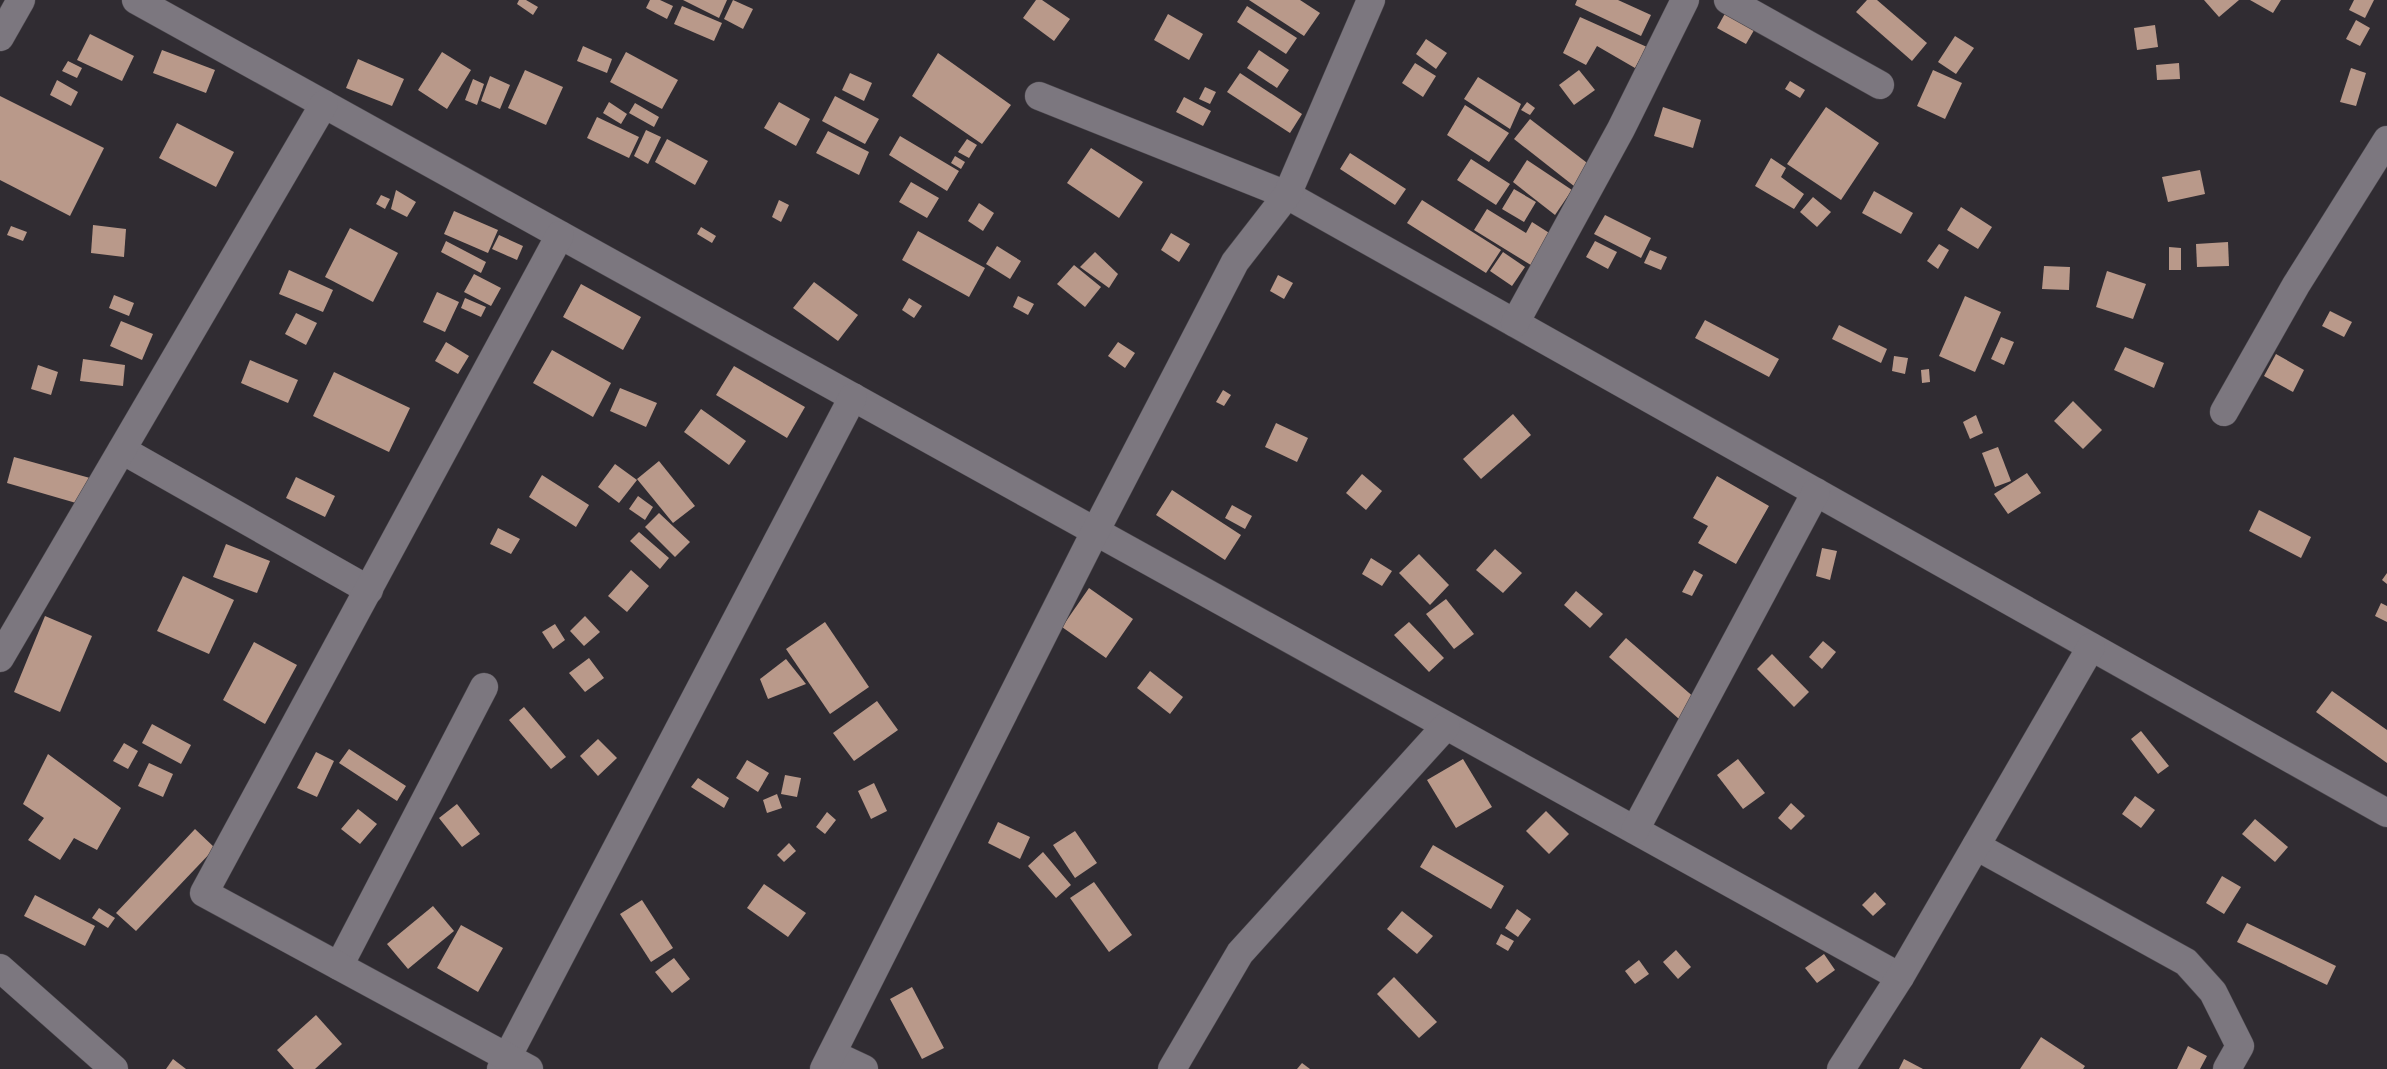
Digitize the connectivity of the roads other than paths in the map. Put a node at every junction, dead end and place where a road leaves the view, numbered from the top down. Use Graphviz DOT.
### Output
graph roads {
  1 [pos="21,0"];
  2 [pos="136,0"];
  3 [pos="1371,0"];
  4 [pos="1685,0"];
  5 [pos="1728,0"];
  6 [pos="0,37"];
  7 [pos="1880,85"];
  8 [pos="1039,96"];
  9 [pos="324,104"];
  10 [pos="2387,140"];
  11 [pos="1286,195"];
  12 [pos="560,235"];
  13 [pos="1515,323"];
  14 [pos="853,397"];
  15 [pos="2224,412"];
  16 [pos="122,450"];
  17 [pos="1816,492"];
  18 [pos="1095,532"];
  19 [pos="369,590"];
  20 [pos="2091,647"];
  21 [pos="0,658"];
  22 [pos="484,687"];
  23 [pos="1446,726"];
  24 [pos="2387,813"];
  25 [pos="1635,830"];
  26 [pos="1976,846"];
  27 [pos="339,966"];
  28 [pos="0,968"];
  29 [pos="1900,977"];
  30 [pos="828,1062"];
  31 [pos="512,1065"];
  32 [pos="109,1067"];
  33 [pos="864,1069"];
  34 [pos="1172,1069"];
  35 [pos="1841,1069"];
  36 [pos="2227,1069"];
  1 -- 6 [label="street"];
  2 -- 9 [label="street"];
  3 -- 11 [label="street"];
  4 -- 13 [label="street"];
  5 -- 7 [label="street"];
  8 -- 11 [label="street"];
  9 -- 12 [label="street"];
  9 -- 16 [label="street"];
  10 -- 15 [label="street"];
  11 -- 13 [label="street"];
  11 -- 18 [label="street"];
  12 -- 14 [label="street"];
  12 -- 19 [label="street"];
  13 -- 17 [label="street"];
  14 -- 18 [label="street"];
  14 -- 31 [label="street"];
  16 -- 19 [label="street"];
  16 -- 21 [label="street"];
  17 -- 20 [label="street"];
  17 -- 25 [label="street"];
  18 -- 23 [label="street"];
  18 -- 30 [label="street"];
  19 -- 27 [label="street"];
  20 -- 24 [label="street"];
  20 -- 26 [label="street"];
  22 -- 27 [label="street"];
  23 -- 25 [label="street"];
  23 -- 34 [label="street"];
  25 -- 29 [label="street"];
  26 -- 29 [label="street"];
  26 -- 36 [label="street"];
  27 -- 31 [label="street"];
  28 -- 32 [label="street"];
  29 -- 35 [label="street"];
  30 -- 33 [label="street"];
}
